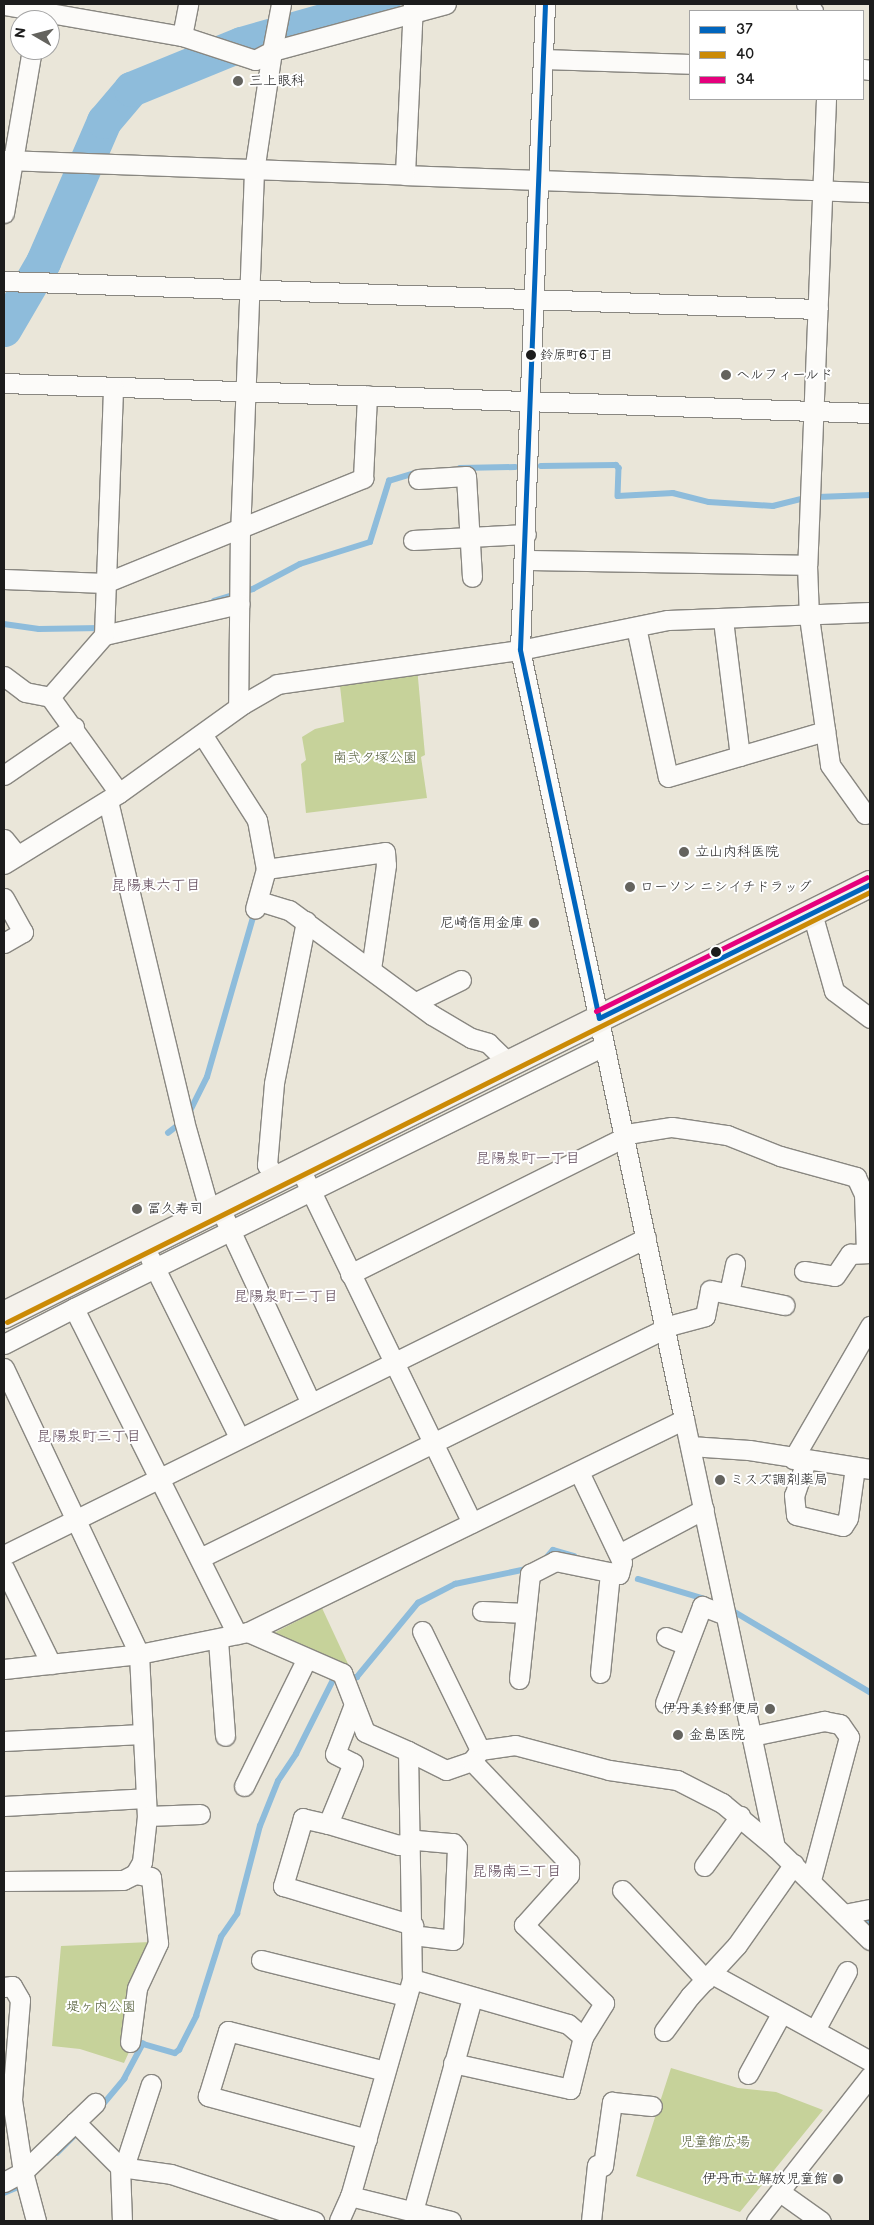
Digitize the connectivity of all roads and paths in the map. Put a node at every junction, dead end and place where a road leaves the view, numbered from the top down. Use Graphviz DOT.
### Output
graph roads {
  1 [pos="188,4"];
  2 [pos="281,4"];
  3 [pos="446,4"];
  4 [pos="545,4"];
  5 [pos="4,6"];
  6 [pos="413,6"];
  7 [pos="32,10"];
  8 [pos="60,14"];
  9 [pos="182,36"];
  10 [pos="274,43"];
  11 [pos="543,59"];
  12 [pos="30,60"];
  13 [pos="689,64"];
  14 [pos="826,100"];
  15 [pos="8,161"];
  16 [pos="254,171"];
  17 [pos="405,175"];
  18 [pos="539,178"];
  19 [pos="822,191"];
  20 [pos="870,192"];
  21 [pos="4,213"];
  22 [pos="4,281"];
  23 [pos="250,290"];
  24 [pos="534,301"];
  25 [pos="818,309"];
  26 [pos="4,383"];
  27 [pos="114,386"];
  28 [pos="246,391"];
  29 [pos="367,395"];
  30 [pos="531,402"];
  31 [pos="815,412"];
  32 [pos="870,413"];
  33 [pos="418,479"];
  34 [pos="240,529"];
  35 [pos="526,534"];
  36 [pos="470,537"];
  37 [pos="413,540"];
  38 [pos="525,560"];
  39 [pos="807,565"];
  40 [pos="472,577"];
  41 [pos="4,579"];
  42 [pos="106,583"];
  43 [pos="240,604"];
  44 [pos="870,612"];
  45 [pos="809,617"];
  46 [pos="723,620"];
  47 [pos="636,627"];
  48 [pos="104,635"];
  49 [pos="520,650"];
  50 [pos="4,676"];
  51 [pos="50,697"];
  52 [pos="238,707"];
  53 [pos="74,727"];
  54 [pos="825,731"];
  55 [pos="202,734"];
  56 [pos="740,756"];
  57 [pos="4,775"];
  58 [pos="114,797"];
  59 [pos="870,812"];
  60 [pos="4,839"];
  61 [pos="10,859"];
  62 [pos="266,868"];
  63 [pos="870,884"];
  64 [pos="4,898"];
  65 [pos="812,913"];
  66 [pos="306,921"];
  67 [pos="4,943"];
  68 [pos="371,969"];
  69 [pos="461,980"];
  70 [pos="416,1002"];
  71 [pos="599,1018"];
  72 [pos="870,1018"];
  73 [pos="604,1046"];
  74 [pos="510,1064"];
  75 [pos="624,1138"];
  76 [pos="278,1180"];
  77 [pos="305,1180"];
  78 [pos="220,1217"];
  79 [pos="646,1238"];
  80 [pos="869,1251"];
  81 [pos="150,1256"];
  82 [pos="735,1264"];
  83 [pos="804,1271"];
  84 [pos="350,1274"];
  85 [pos="728,1294"];
  86 [pos="784,1305"];
  87 [pos="74,1308"];
  88 [pos="4,1314"];
  89 [pos="870,1326"];
  90 [pos="664,1331"];
  91 [pos="4,1344"];
  92 [pos="392,1362"];
  93 [pos="4,1368"];
  94 [pos="310,1401"];
  95 [pos="684,1420"];
  96 [pos="240,1437"];
  97 [pos="432,1442"];
  98 [pos="690,1446"];
  99 [pos="800,1460"];
  100 [pos="863,1468"];
  101 [pos="579,1472"];
  102 [pos="159,1479"];
  103 [pos="704,1509"];
  104 [pos="76,1520"];
  105 [pos="472,1523"];
  106 [pos="619,1554"];
  107 [pos="4,1555"];
  108 [pos="200,1558"];
  109 [pos="4,1568"];
  110 [pos="610,1572"];
  111 [pos="482,1611"];
  112 [pos="526,1613"];
  113 [pos="725,1615"];
  114 [pos="422,1631"];
  115 [pos="243,1633"];
  116 [pos="666,1636"];
  117 [pos="218,1640"];
  118 [pos="687,1645"];
  119 [pos="139,1654"];
  120 [pos="306,1660"];
  121 [pos="51,1664"];
  122 [pos="4,1670"];
  123 [pos="600,1673"];
  124 [pos="519,1679"];
  125 [pos="665,1704"];
  126 [pos="353,1707"];
  127 [pos="142,1734"];
  128 [pos="225,1736"];
  129 [pos="752,1736"];
  130 [pos="4,1741"];
  131 [pos="408,1751"];
  132 [pos="476,1755"];
  133 [pos="244,1786"];
  134 [pos="4,1806"];
  135 [pos="146,1807"];
  136 [pos="200,1814"];
  137 [pos="740,1816"];
  138 [pos="328,1824"];
  139 [pos="408,1842"];
  140 [pos="775,1847"];
  141 [pos="794,1864"];
  142 [pos="704,1866"];
  143 [pos="135,1874"];
  144 [pos="811,1880"];
  145 [pos="4,1881"];
  146 [pos="622,1890"];
  147 [pos="870,1909"];
  148 [pos="844,1914"];
  149 [pos="413,1930"];
  150 [pos="870,1940"];
  151 [pos="261,1960"];
  152 [pos="847,1970"];
  153 [pos="709,1977"];
  154 [pos="4,1987"];
  155 [pos="408,1987"];
  156 [pos="472,1998"];
  157 [pos="781,2014"];
  158 [pos="815,2030"];
  159 [pos="664,2031"];
  160 [pos="583,2036"];
  161 [pos="130,2042"];
  162 [pos="870,2061"];
  163 [pos="453,2064"];
  164 [pos="385,2071"];
  165 [pos="748,2074"];
  166 [pos="870,2076"];
  167 [pos="151,2084"];
  168 [pos="95,2103"];
  169 [pos="652,2106"];
  170 [pos="75,2122"];
  171 [pos="367,2139"];
  172 [pos="120,2167"];
  173 [pos="23,2172"];
  174 [pos="4,2182"];
  175 [pos="780,2192"];
  176 [pos="350,2196"];
  177 [pos="413,2211"];
  178 [pos="36,2221"];
  179 [pos="122,2221"];
  180 [pos="314,2221"];
  181 [pos="339,2221"];
  182 [pos="451,2221"];
  183 [pos="591,2221"];
  184 [pos="756,2221"];
  185 [pos="821,2221"];
  1 -- 9 [label="street"];
  2 -- 10 [label="street"];
  3 -- 6 [label="street"];
  4 -- 11 [label="street"];
  5 -- 7 [label="street"];
  6 -- 10 [label="street"];
  6 -- 17 [label="street"];
  8 -- 9 [label="street"];
  9 -- 10 [label="street"];
  10 -- 16 [label="street"];
  11 -- 13 [label="street"];
  11 -- 18 [label="street"];
  12 -- 15 [label="street"];
  14 -- 19 [label="street"];
  15 -- 16 [label="street"];
  15 -- 21 [label="street"];
  16 -- 17 [label="street"];
  16 -- 23 [label="street"];
  17 -- 18 [label="street"];
  18 -- 19 [label="street"];
  18 -- 24 [label="street"];
  19 -- 20 [label="street"];
  19 -- 25 [label="street"];
  22 -- 23 [label="street"];
  23 -- 24 [label="street"];
  23 -- 28 [label="street"];
  24 -- 25 [label="street"];
  24 -- 30 [label="street"];
  25 -- 31 [label="street"];
  26 -- 27 [label="street"];
  27 -- 28 [label="street"];
  27 -- 42 [label="street"];
  28 -- 29 [label="street"];
  28 -- 34 [label="street"];
  29 -- 30 [label="street"];
  29 -- 34 [label="street"];
  30 -- 31 [label="street"];
  30 -- 35 [label="street"];
  31 -- 32 [label="street"];
  31 -- 39 [label="street"];
  33 -- 36 [label="street"];
  34 -- 42 [label="street"];
  34 -- 43 [label="street"];
  35 -- 36 [label="street"];
  35 -- 38 [label="street"];
  36 -- 37 [label="street"];
  36 -- 40 [label="street"];
  38 -- 39 [label="street"];
  38 -- 49 [label="street"];
  39 -- 45 [label="street"];
  41 -- 42 [label="street"];
  42 -- 48 [label="street"];
  43 -- 48 [label="street"];
  43 -- 52 [label="street"];
  44 -- 45 [label="street"];
  45 -- 46 [label="street"];
  45 -- 54 [label="street"];
  46 -- 47 [label="street"];
  46 -- 56 [label="street"];
  47 -- 49 [label="street"];
  47 -- 56 [label="street"];
  48 -- 51 [label="street"];
  49 -- 52 [label="street"];
  49 -- 71 [label="street"];
  50 -- 51 [label="street"];
  51 -- 53 [label="street"];
  52 -- 55 [label="street"];
  53 -- 57 [label="street"];
  53 -- 58 [label="street"];
  54 -- 56 [label="street"];
  54 -- 59 [label="street"];
  55 -- 58 [label="street"];
  55 -- 62 [label="street"];
  58 -- 61 [label="street"];
  58 -- 78 [label="street"];
  60 -- 61 [label="street"];
  62 -- 66 [label="street"];
  62 -- 68 [label="street"];
  63 -- 65 [label="main road"];
  64 -- 67 [label="street"];
  65 -- 71 [label="main road"];
  65 -- 72 [label="street"];
  66 -- 68 [label="street"];
  66 -- 76 [label="street"];
  68 -- 70 [label="street"];
  69 -- 70 [label="street"];
  70 -- 74 [label="street"];
  71 -- 73 [label="street"];
  71 -- 74 [label="main road"];
  73 -- 75 [label="street"];
  73 -- 77 [label="street"];
  74 -- 77 [label="main road"];
  75 -- 79 [label="street"];
  75 -- 80 [label="street"];
  75 -- 84 [label="street"];
  76 -- 77 [label="main road"];
  76 -- 78 [label="main road"];
  77 -- 78 [label="street"];
  77 -- 84 [label="street"];
  78 -- 81 [label="main road"];
  78 -- 94 [label="street"];
  79 -- 90 [label="street"];
  79 -- 92 [label="street"];
  80 -- 83 [label="street"];
  81 -- 87 [label="street"];
  81 -- 88 [label="main road"];
  81 -- 96 [label="street"];
  82 -- 85 [label="street"];
  84 -- 92 [label="street"];
  85 -- 86 [label="street"];
  85 -- 90 [label="street"];
  87 -- 91 [label="street"];
  87 -- 102 [label="street"];
  89 -- 99 [label="street"];
  90 -- 95 [label="street"];
  90 -- 97 [label="street"];
  92 -- 94 [label="street"];
  92 -- 97 [label="street"];
  93 -- 104 [label="street"];
  94 -- 96 [label="street"];
  95 -- 98 [label="street"];
  95 -- 101 [label="street"];
  96 -- 102 [label="street"];
  97 -- 105 [label="street"];
  97 -- 108 [label="street"];
  98 -- 99 [label="street"];
  98 -- 103 [label="street"];
  99 -- 100 [label="street"];
  99 -- 100 [label="street"];
  101 -- 105 [label="street"];
  101 -- 106 [label="street"];
  102 -- 104 [label="street"];
  102 -- 108 [label="street"];
  103 -- 106 [label="street"];
  103 -- 113 [label="street"];
  104 -- 107 [label="street"];
  104 -- 119 [label="street"];
  105 -- 115 [label="street"];
  106 -- 110 [label="street"];
  108 -- 115 [label="street"];
  109 -- 121 [label="street"];
  110 -- 112 [label="street"];
  110 -- 123 [label="street"];
  111 -- 112 [label="street"];
  112 -- 124 [label="street"];
  113 -- 118 [label="street"];
  113 -- 129 [label="street"];
  114 -- 132 [label="street"];
  115 -- 117 [label="street"];
  115 -- 120 [label="street"];
  116 -- 118 [label="street"];
  117 -- 119 [label="street"];
  117 -- 128 [label="street"];
  118 -- 125 [label="street"];
  119 -- 121 [label="street"];
  119 -- 127 [label="street"];
  120 -- 126 [label="street"];
  120 -- 133 [label="street"];
  121 -- 122 [label="street"];
  126 -- 131 [label="street"];
  126 -- 138 [label="street"];
  127 -- 130 [label="street"];
  127 -- 135 [label="street"];
  129 -- 140 [label="street"];
  129 -- 144 [label="street"];
  131 -- 132 [label="street"];
  131 -- 139 [label="street"];
  132 -- 137 [label="street"];
  132 -- 160 [label="street"];
  134 -- 135 [label="street"];
  135 -- 136 [label="street"];
  135 -- 143 [label="street"];
  137 -- 140 [label="street"];
  137 -- 142 [label="street"];
  138 -- 139 [label="street"];
  138 -- 149 [label="street"];
  139 -- 149 [label="street"];
  139 -- 149 [label="street"];
  140 -- 141 [label="street"];
  141 -- 144 [label="street"];
  141 -- 153 [label="street"];
  143 -- 145 [label="street"];
  143 -- 161 [label="street"];
  144 -- 148 [label="street"];
  146 -- 153 [label="street"];
  147 -- 148 [label="street"];
  148 -- 150 [label="street"];
  149 -- 155 [label="street"];
  151 -- 155 [label="street"];
  152 -- 158 [label="street"];
  153 -- 157 [label="street"];
  153 -- 159 [label="street"];
  154 -- 173 [label="street"];
  155 -- 156 [label="street"];
  155 -- 164 [label="street"];
  156 -- 160 [label="street"];
  156 -- 163 [label="street"];
  157 -- 158 [label="street"];
  157 -- 165 [label="street"];
  158 -- 162 [label="street"];
  160 -- 163 [label="street"];
  163 -- 177 [label="street"];
  164 -- 171 [label="street"];
  164 -- 171 [label="street"];
  166 -- 175 [label="street"];
  167 -- 172 [label="street"];
  168 -- 170 [label="street"];
  169 -- 183 [label="street"];
  170 -- 172 [label="street"];
  170 -- 173 [label="street"];
  171 -- 176 [label="street"];
  172 -- 179 [label="street"];
  172 -- 180 [label="street"];
  173 -- 174 [label="street"];
  173 -- 178 [label="street"];
  175 -- 184 [label="street"];
  175 -- 185 [label="street"];
  176 -- 177 [label="street"];
  176 -- 181 [label="street"];
  177 -- 182 [label="street"];
}
